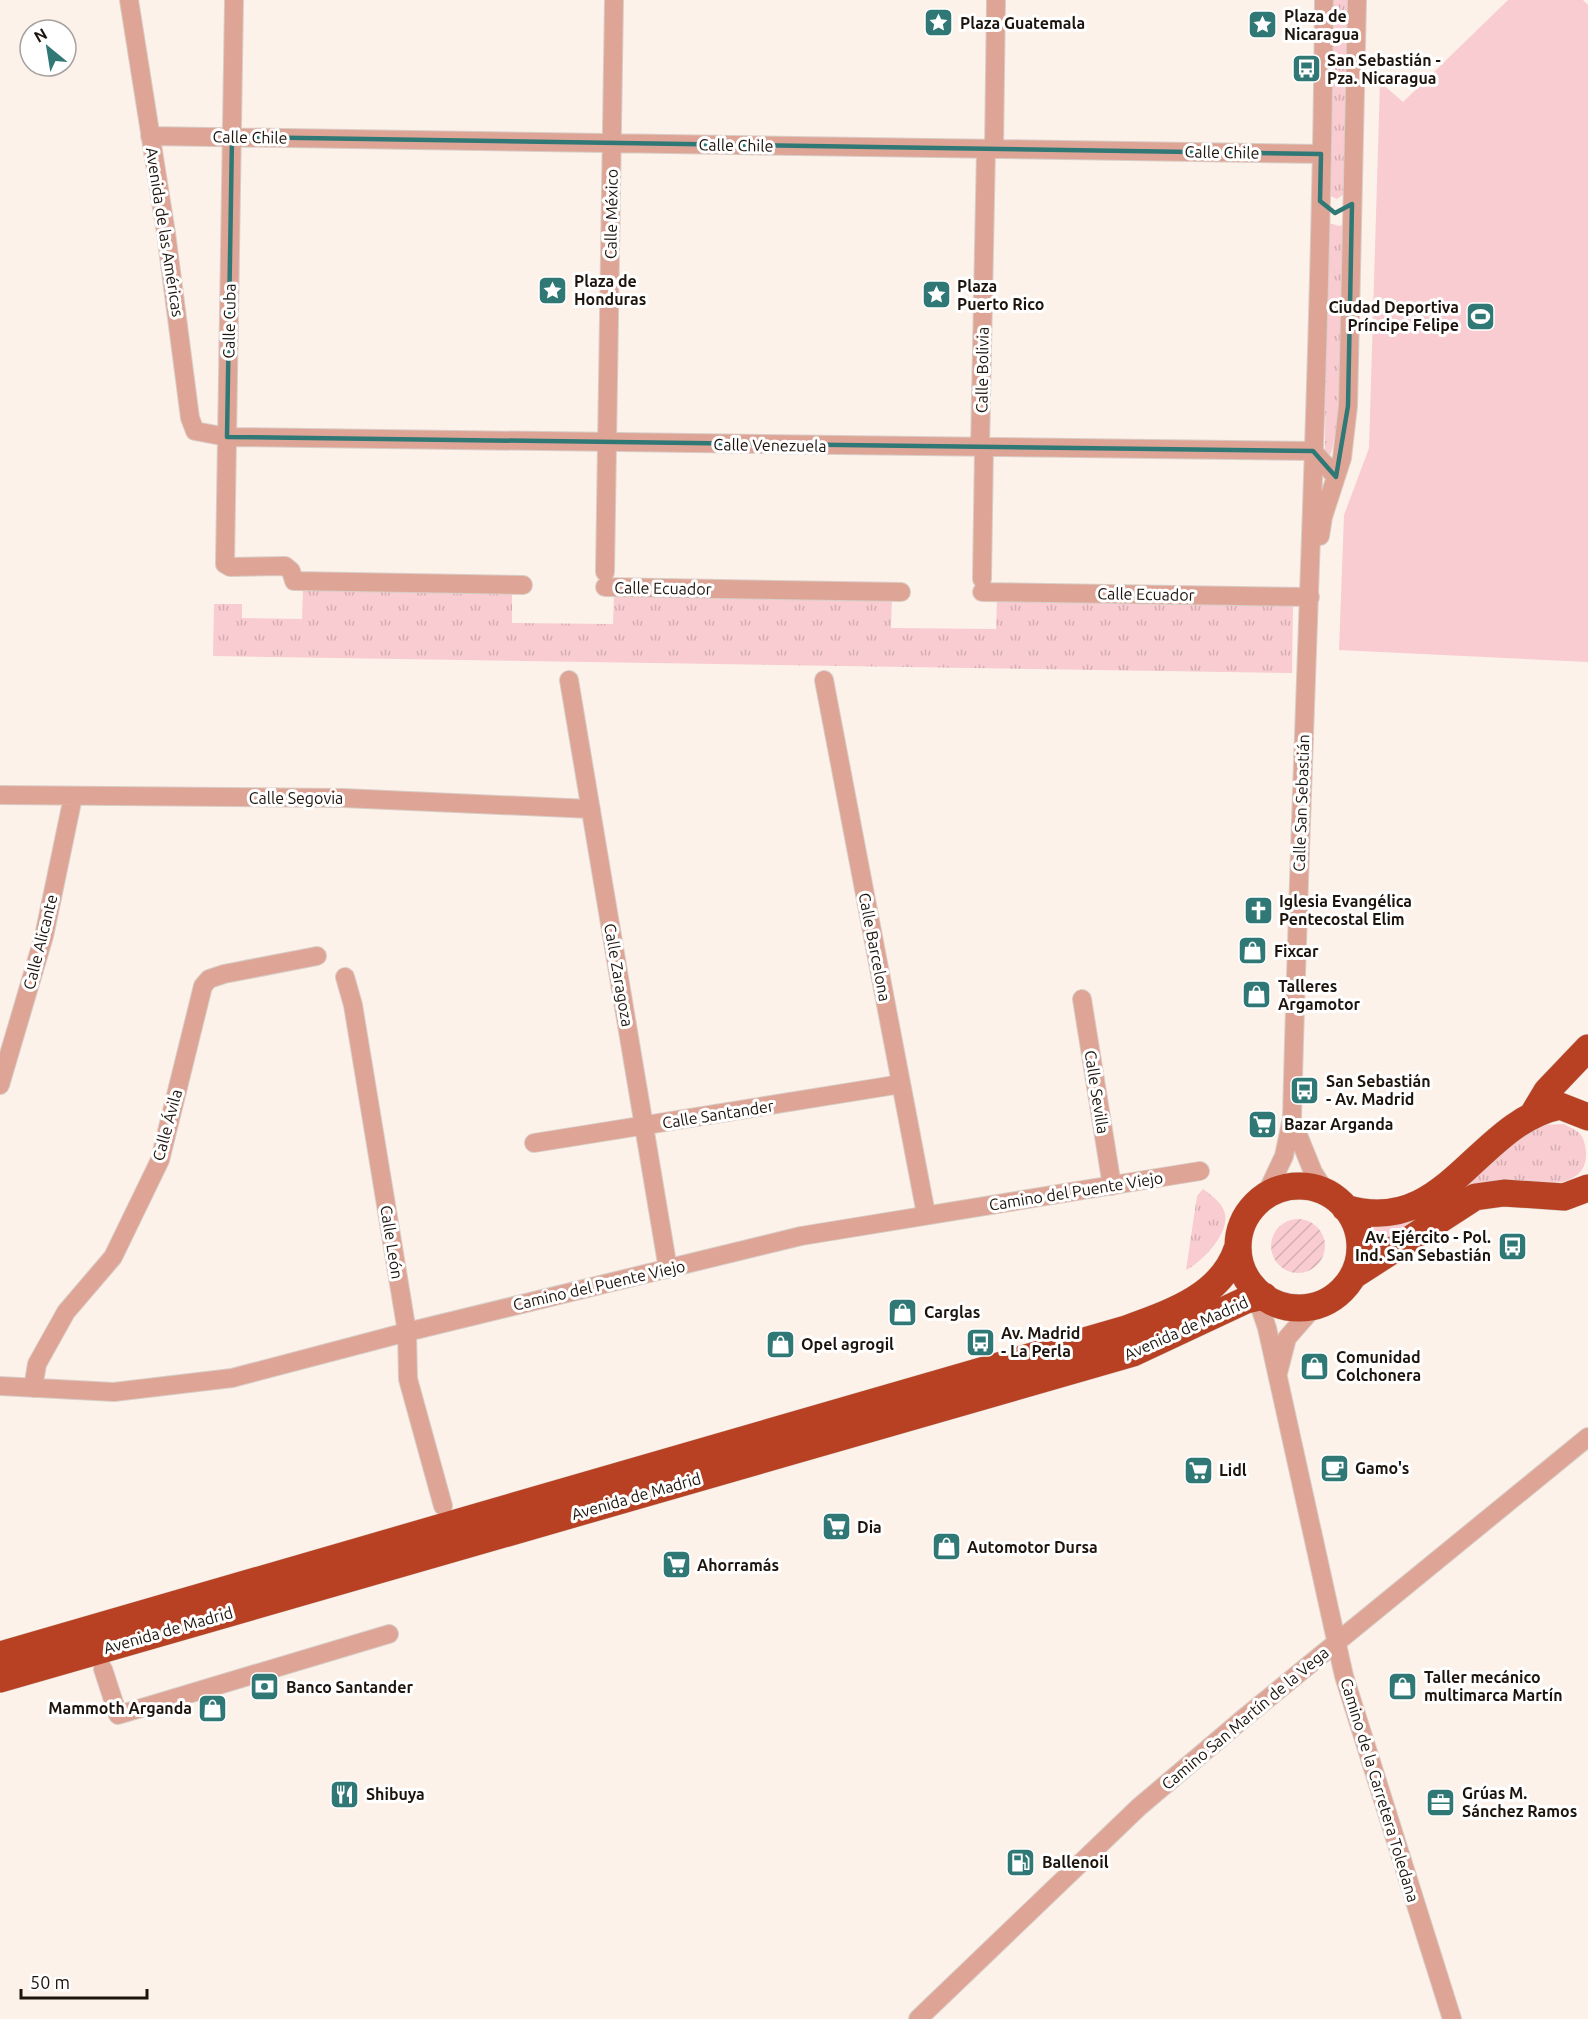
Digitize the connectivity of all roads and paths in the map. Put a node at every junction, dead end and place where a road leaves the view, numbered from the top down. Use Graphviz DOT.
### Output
graph roads {
  1 [pos="129,0"];
  2 [pos="234,0"];
  3 [pos="614,0"];
  4 [pos="996,0"];
  5 [pos="1324,0"];
  6 [pos="1358,0"];
  7 [pos="150,136"];
  8 [pos="232,137"];
  9 [pos="612,143"];
  10 [pos="990,149"];
  11 [pos="1321,154"];
  12 [pos="1320,201"];
  13 [pos="1352,204"];
  14 [pos="227,437"];
  15 [pos="607,442"];
  16 [pos="982,448"];
  17 [pos="1313,451"];
  18 [pos="1336,477"];
  19 [pos="605,579"];
  20 [pos="523,585"];
  21 [pos="982,585"];
  22 [pos="901,592"];
  23 [pos="1310,597"];
  24 [pos="569,680"];
  25 [pos="824,680"];
  26 [pos="0,795"];
  27 [pos="73,797"];
  28 [pos="591,809"];
  29 [pos="316,956"];
  30 [pos="345,977"];
  31 [pos="1082,999"];
  32 [pos="1588,1048"];
  33 [pos="901,1084"];
  34 [pos="0,1085"];
  35 [pos="1532,1116"];
  36 [pos="1588,1117"];
  37 [pos="1292,1118"];
  38 [pos="644,1125"];
  39 [pos="534,1143"];
  40 [pos="1200,1171"];
  41 [pos="1112,1186"];
  42 [pos="1588,1188"];
  43 [pos="1268,1192"];
  44 [pos="1336,1201"];
  45 [pos="926,1214"];
  46 [pos="1237,1249"];
  47 [pos="668,1269"];
  48 [pos="1356,1274"];
  49 [pos="1258,1293"];
  50 [pos="1315,1306"];
  51 [pos="406,1332"];
  52 [pos="1278,1383"];
  53 [pos="0,1386"];
  54 [pos="33,1388"];
  55 [pos="1588,1437"];
  56 [pos="443,1506"];
  57 [pos="389,1634"];
  58 [pos="1336,1643"];
  59 [pos="0,1654"];
  60 [pos="103,1669"];
  61 [pos="0,1679"];
  62 [pos="918,2019"];
  63 [pos="1452,2019"];
  1 -- 7 [label="street, Avenida de las Américas"];
  2 -- 8 [label="street, Calle Cuba"];
  3 -- 9 [label="street, Calle México"];
  4 -- 10 [label="street, Calle Bolivia"];
  5 -- 11 [label="street, Calle San Sebastián"];
  6 -- 13 [label="street, Calle San Sebastián"];
  7 -- 8 [label="street, Calle Chile"];
  7 -- 14 [label="street, Avenida de las Américas"];
  8 -- 9 [label="street, Calle Chile"];
  8 -- 14 [label="street, Calle Cuba"];
  9 -- 10 [label="street, Calle Chile"];
  9 -- 15 [label="street, Calle México"];
  10 -- 11 [label="street, Calle Chile"];
  10 -- 16 [label="street, Calle Bolivia"];
  11 -- 12 [label="street, Calle San Sebastián"];
  12 -- 13 [label="street"];
  12 -- 17 [label="street, Calle San Sebastián"];
  13 -- 18 [label="street, Calle San Sebastián"];
  14 -- 15 [label="street, Calle Venezuela"];
  14 -- 20 [label="street, Calle Cuba"];
  15 -- 16 [label="street, Calle Venezuela"];
  15 -- 19 [label="street, Calle México"];
  16 -- 17 [label="street, Calle Venezuela"];
  16 -- 21 [label="street, Calle Bolivia"];
  17 -- 18 [label="street"];
  17 -- 23 [label="street, Calle San Sebastián"];
  18 -- 23 [label="street, Calle San Sebastián"];
  19 -- 22 [label="street, Calle Ecuador"];
  21 -- 23 [label="street, Calle Ecuador"];
  23 -- 37 [label="street, Calle San Sebastián"];
  24 -- 28 [label="street, Calle Zaragoza"];
  25 -- 33 [label="street, Calle Barcelona"];
  26 -- 27 [label="street, Calle Segovia"];
  27 -- 28 [label="street, Calle Segovia"];
  27 -- 34 [label="street, Calle Alicante"];
  28 -- 38 [label="street, Calle Zaragoza"];
  29 -- 54 [label="street, Calle Ávila"];
  30 -- 51 [label="street, Calle León"];
  31 -- 41 [label="street, Calle Sevilla"];
  32 -- 35 [label="highway"];
  33 -- 38 [label="street, Calle Santander"];
  33 -- 45 [label="street, Calle Barcelona"];
  35 -- 36 [label="highway"];
  35 -- 44 [label="highway"];
  37 -- 43 [label="street"];
  37 -- 44 [label="street"];
  38 -- 39 [label="street, Calle Santander"];
  38 -- 47 [label="street, Calle Zaragoza"];
  40 -- 41 [label="street, Camino del Puente Viejo"];
  41 -- 45 [label="street, Camino del Puente Viejo"];
  42 -- 48 [label="highway"];
  43 -- 44 [label="highway"];
  43 -- 46 [label="highway"];
  44 -- 48 [label="highway"];
  45 -- 47 [label="street, Camino del Puente Viejo"];
  46 -- 49 [label="highway"];
  46 -- 59 [label="highway, Avenida de Madrid"];
  47 -- 51 [label="street, Camino del Puente Viejo"];
  48 -- 50 [label="highway"];
  49 -- 50 [label="highway"];
  49 -- 52 [label="street, Camino de la Carretera Toledana"];
  49 -- 61 [label="highway, Avenida de Madrid"];
  50 -- 52 [label="street, Camino de la Carretera Toledana"];
  51 -- 54 [label="street, Camino del Puente Viejo"];
  51 -- 56 [label="street, Calle León"];
  52 -- 58 [label="street, Camino de la Carretera Toledana"];
  53 -- 54 [label="street, Camino del Puente Viejo"];
  55 -- 58 [label="street, Camino San Martín de la Vega"];
  57 -- 60 [label="street, Avenida de Madrid"];
  58 -- 62 [label="street, Camino San Martín de la Vega"];
  58 -- 63 [label="street, Camino de la Carretera Toledana"];
}
